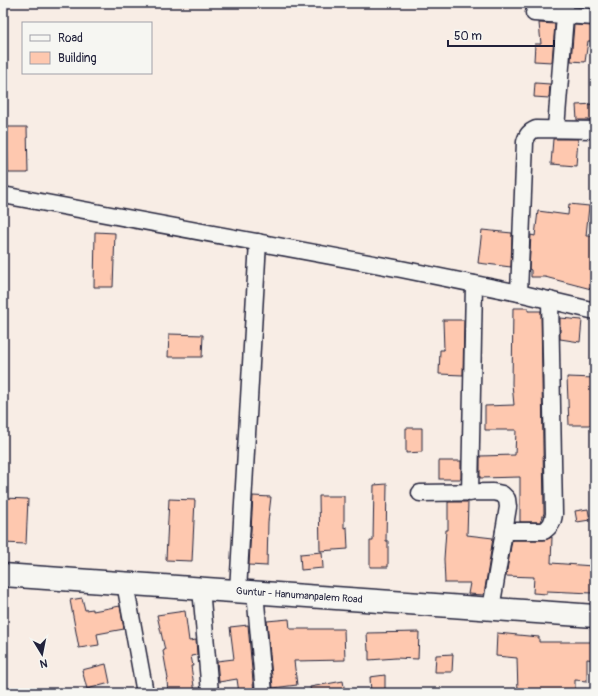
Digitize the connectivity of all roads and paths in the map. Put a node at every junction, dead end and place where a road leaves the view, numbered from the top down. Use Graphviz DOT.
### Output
graph roads {
  1 [pos="565,10"];
  2 [pos="534,13"];
  3 [pos="595,17"];
  4 [pos="556,128"];
  5 [pos="595,130"];
  6 [pos="3,195"];
  7 [pos="258,242"];
  8 [pos="474,284"];
  9 [pos="519,293"];
  10 [pos="550,300"];
  11 [pos="595,311"];
  12 [pos="420,493"];
  13 [pos="470,493"];
  14 [pos="504,531"];
  15 [pos="3,575"];
  16 [pos="125,583"];
  17 [pos="201,588"];
  18 [pos="247,592"];
  19 [pos="492,609"];
  20 [pos="595,616"];
  21 [pos="145,693"];
  22 [pos="210,693"];
  23 [pos="264,693"];
  1 -- 2 [label="street"];
  1 -- 3 [label="street"];
  1 -- 4 [label="street"];
  4 -- 5 [label="street"];
  4 -- 9 [label="street"];
  6 -- 7 [label="street"];
  7 -- 8 [label="street"];
  7 -- 18 [label="street"];
  8 -- 9 [label="street"];
  8 -- 13 [label="street"];
  9 -- 10 [label="street"];
  10 -- 11 [label="street"];
  10 -- 14 [label="street"];
  12 -- 13 [label="street"];
  13 -- 14 [label="street"];
  14 -- 19 [label="street"];
  15 -- 16 [label="main road, Guntur - Hanumanpalem Road"];
  16 -- 17 [label="main road, Guntur - Hanumanpalem Road"];
  16 -- 21 [label="street"];
  17 -- 18 [label="main road, Guntur - Hanumanpalem Road"];
  17 -- 22 [label="street"];
  18 -- 19 [label="main road, Guntur - Hanumanpalem Road"];
  18 -- 23 [label="street"];
  19 -- 20 [label="main road, Guntur - Hanumanpalem Road"];
}
